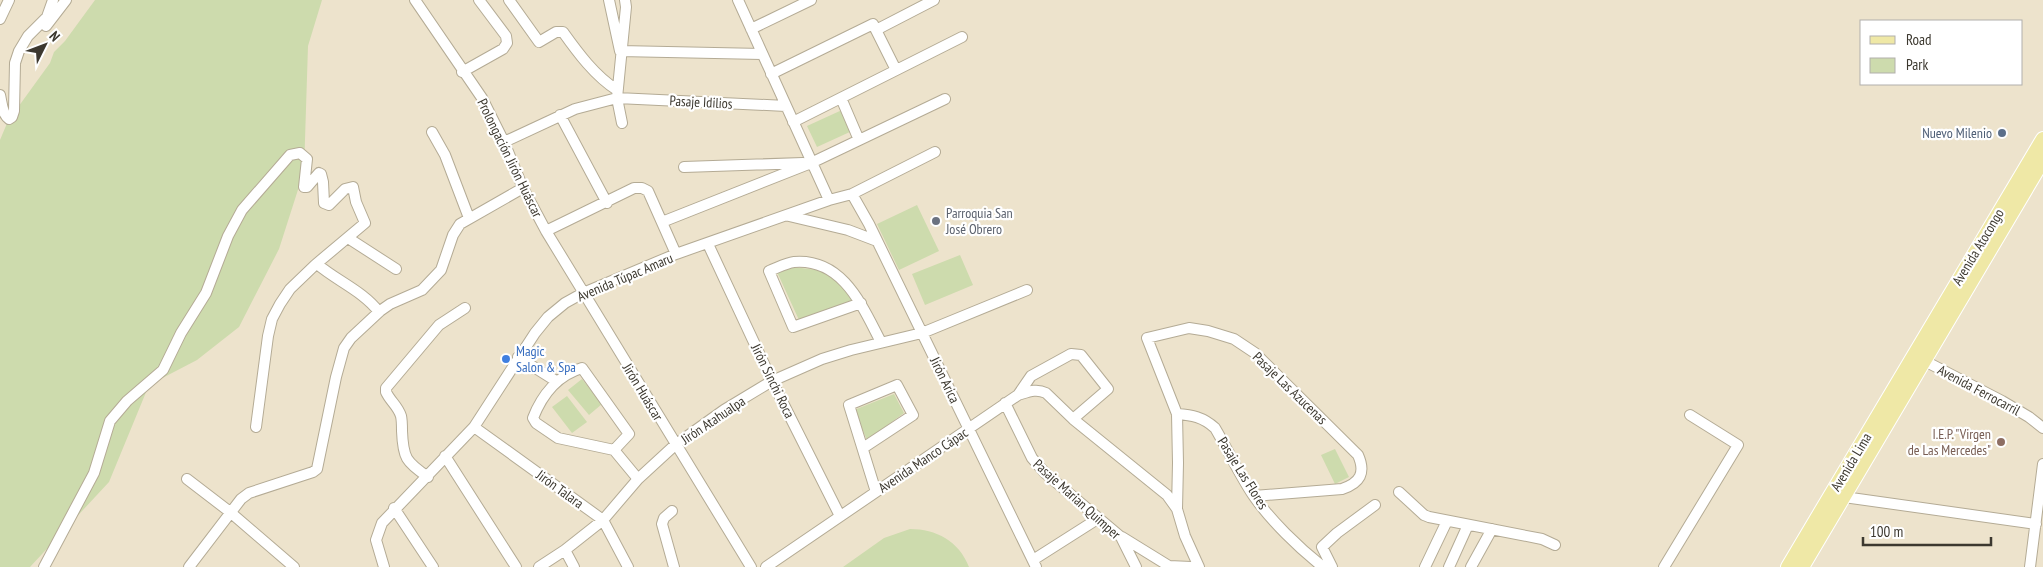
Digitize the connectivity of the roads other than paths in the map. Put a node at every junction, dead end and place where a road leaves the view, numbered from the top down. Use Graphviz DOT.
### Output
graph roads {
  1 [pos="9,0"];
  2 [pos="53,0"];
  3 [pos="66,0"];
  4 [pos="415,0"];
  5 [pos="479,0"];
  6 [pos="509,0"];
  7 [pos="609,0"];
  8 [pos="625,0"];
  9 [pos="738,0"];
  10 [pos="811,0"];
  11 [pos="934,0"];
  12 [pos="0,19"];
  13 [pos="35,28"];
  14 [pos="751,29"];
  15 [pos="876,30"];
  16 [pos="962,38"];
  17 [pos="620,51"];
  18 [pos="762,54"];
  19 [pos="896,70"];
  20 [pos="462,72"];
  21 [pos="772,74"];
  22 [pos="617,94"];
  23 [pos="0,96"];
  24 [pos="841,98"];
  25 [pos="945,99"];
  26 [pos="786,106"];
  27 [pos="560,115"];
  28 [pos="793,122"];
  29 [pos="622,123"];
  30 [pos="432,132"];
  31 [pos="2043,139"];
  32 [pos="859,140"];
  33 [pos="504,142"];
  34 [pos="934,152"];
  35 [pos="2043,160"];
  36 [pos="812,162"];
  37 [pos="684,167"];
  38 [pos="523,188"];
  39 [pos="852,194"];
  40 [pos="829,200"];
  41 [pos="607,203"];
  42 [pos="788,215"];
  43 [pos="469,218"];
  44 [pos="662,222"];
  45 [pos="546,231"];
  46 [pos="348,238"];
  47 [pos="877,241"];
  48 [pos="708,244"];
  49 [pos="676,254"];
  50 [pos="317,264"];
  51 [pos="396,269"];
  52 [pos="1027,290"];
  53 [pos="583,293"];
  54 [pos="861,303"];
  55 [pos="465,308"];
  56 [pos="379,312"];
  57 [pos="922,333"];
  58 [pos="881,342"];
  59 [pos="518,357"];
  60 [pos="1918,358"];
  61 [pos="556,381"];
  62 [pos="772,381"];
  63 [pos="1018,395"];
  64 [pos="1005,403"];
  65 [pos="1177,414"];
  66 [pos="1690,415"];
  67 [pos="1074,419"];
  68 [pos="256,427"];
  69 [pos="474,427"];
  70 [pos="2043,428"];
  71 [pos="968,429"];
  72 [pos="675,445"];
  73 [pos="863,448"];
  74 [pos="614,450"];
  75 [pos="445,456"];
  76 [pos="2043,464"];
  77 [pos="428,477"];
  78 [pos="638,478"];
  79 [pos="187,480"];
  80 [pos="2042,484"];
  81 [pos="876,492"];
  82 [pos="1399,492"];
  83 [pos="1254,496"];
  84 [pos="1844,497"];
  85 [pos="1375,505"];
  86 [pos="394,508"];
  87 [pos="1177,509"];
  88 [pos="672,511"];
  89 [pos="230,512"];
  90 [pos="840,516"];
  91 [pos="1099,518"];
  92 [pos="603,520"];
  93 [pos="1448,521"];
  94 [pos="2036,524"];
  95 [pos="1468,525"];
  96 [pos="1492,529"];
  97 [pos="1121,536"];
  98 [pos="1555,546"];
  99 [pos="565,550"];
  100 [pos="1034,564"];
  101 [pos="1156,565"];
  102 [pos="1803,566"];
  103 [pos="44,567"];
  104 [pos="189,567"];
  105 [pos="294,567"];
  106 [pos="384,567"];
  107 [pos="434,567"];
  108 [pos="516,567"];
  109 [pos="539,567"];
  110 [pos="574,567"];
  111 [pos="628,567"];
  112 [pos="674,567"];
  113 [pos="751,567"];
  114 [pos="766,567"];
  115 [pos="1136,567"];
  116 [pos="1191,567"];
  117 [pos="1199,567"];
  118 [pos="1323,567"];
  119 [pos="1332,567"];
  120 [pos="1425,567"];
  121 [pos="1449,567"];
  122 [pos="1471,567"];
  123 [pos="1664,567"];
  124 [pos="1788,567"];
  125 [pos="2030,567"];
  1 -- 12 [label="street"];
  2 -- 13 [label="street"];
  3 -- 13 [label="street"];
  4 -- 20 [label="street, Prolongación Jirón Huáscar"];
  5 -- 20 [label="street"];
  6 -- 22 [label="street"];
  7 -- 17 [label="street"];
  8 -- 17 [label="street"];
  9 -- 14 [label="street"];
  10 -- 14 [label="street"];
  11 -- 15 [label="street"];
  13 -- 23 [label="street"];
  14 -- 18 [label="street"];
  15 -- 19 [label="street"];
  15 -- 21 [label="street"];
  16 -- 19 [label="street"];
  17 -- 18 [label="street"];
  17 -- 22 [label="street"];
  18 -- 21 [label="street"];
  19 -- 24 [label="street"];
  20 -- 33 [label="street, Prolongación Jirón Huáscar"];
  21 -- 26 [label="street"];
  22 -- 26 [label="street, Pasaje Idilios"];
  22 -- 27 [label="street, Pasaje Idilios"];
  22 -- 29 [label="street"];
  24 -- 28 [label="street"];
  24 -- 32 [label="street"];
  25 -- 32 [label="street"];
  26 -- 28 [label="street"];
  27 -- 33 [label="street, Pasaje Idilios"];
  27 -- 41 [label="street"];
  28 -- 36 [label="street"];
  30 -- 43 [label="street"];
  31 -- 60 [label="main road, Avenida Atocongo"];
  32 -- 36 [label="street"];
  33 -- 38 [label="street, Prolongación Jirón Huáscar"];
  34 -- 39 [label="street, Avenida Túpac Amaru"];
  35 -- 60 [label="main road, Avenida Atocongo"];
  36 -- 37 [label="street"];
  36 -- 40 [label="street"];
  36 -- 44 [label="street"];
  38 -- 43 [label="street"];
  38 -- 45 [label="street, Prolongación Jirón Huáscar"];
  39 -- 40 [label="street, Avenida Túpac Amaru"];
  39 -- 47 [label="street, Jirón Arica"];
  40 -- 42 [label="street, Avenida Túpac Amaru"];
  41 -- 44 [label="street"];
  41 -- 45 [label="street"];
  42 -- 47 [label="street"];
  42 -- 48 [label="street, Avenida Túpac Amaru"];
  43 -- 56 [label="street"];
  44 -- 49 [label="street"];
  45 -- 53 [label="street, Prolongación Jirón Huáscar"];
  46 -- 50 [label="street"];
  46 -- 51 [label="street"];
  46 -- 103 [label="street"];
  47 -- 57 [label="street, Jirón Arica"];
  48 -- 49 [label="street, Avenida Túpac Amaru"];
  48 -- 62 [label="street, Jirón Sinchi Roca"];
  49 -- 53 [label="street, Avenida Túpac Amaru"];
  50 -- 56 [label="street"];
  50 -- 68 [label="street"];
  52 -- 57 [label="street, Jirón Atahualpa"];
  53 -- 59 [label="street, Avenida Túpac Amaru"];
  53 -- 72 [label="street, Jirón Huáscar"];
  54 -- 54 [label="street"];
  54 -- 58 [label="street"];
  55 -- 77 [label="street"];
  56 -- 89 [label="street"];
  57 -- 58 [label="street, Jirón Atahualpa"];
  57 -- 71 [label="street, Jirón Arica"];
  58 -- 62 [label="street, Jirón Atahualpa"];
  59 -- 61 [label="street"];
  59 -- 69 [label="street, Avenida Túpac Amaru"];
  60 -- 70 [label="street, Avenida Ferrocarril"];
  60 -- 84 [label="main road, Avenida Lima"];
  60 -- 124 [label="main road, Avenida Lima"];
  61 -- 74 [label="street"];
  61 -- 74 [label="street"];
  62 -- 72 [label="street, Jirón Atahualpa"];
  62 -- 90 [label="street, Jirón Sinchi Roca"];
  63 -- 64 [label="street, Avenida Manco Cápac"];
  63 -- 67 [label="street"];
  63 -- 67 [label="street, Avenida Manco Cápac"];
  64 -- 71 [label="street, Avenida Manco Cápac"];
  64 -- 91 [label="street, Pasaje Marian Quimper"];
  65 -- 83 [label="street, Pasaje Las Flores"];
  65 -- 83 [label="street, Pasaje Las Azucenas"];
  65 -- 87 [label="street"];
  66 -- 123 [label="street"];
  67 -- 87 [label="street"];
  69 -- 75 [label="street, Avenida Túpac Amaru"];
  69 -- 92 [label="street, Jirón Talara"];
  71 -- 81 [label="street, Avenida Manco Cápac"];
  71 -- 100 [label="street, Jirón Arica"];
  72 -- 78 [label="street, Jirón Atahualpa"];
  72 -- 113 [label="street, Jirón Huáscar"];
  73 -- 73 [label="street"];
  73 -- 81 [label="street"];
  74 -- 78 [label="street"];
  75 -- 77 [label="street, Avenida Túpac Amaru"];
  75 -- 108 [label="street"];
  76 -- 80 [label="street"];
  77 -- 86 [label="street, Avenida Túpac Amaru"];
  78 -- 92 [label="street, Jirón Atahualpa"];
  79 -- 89 [label="street"];
  80 -- 94 [label="street"];
  81 -- 90 [label="street, Avenida Manco Cápac"];
  82 -- 93 [label="street"];
  83 -- 118 [label="street, Pasaje Las Flores"];
  84 -- 94 [label="street"];
  84 -- 102 [label="main road, Avenida Lima"];
  85 -- 119 [label="street"];
  86 -- 106 [label="street, Avenida Túpac Amaru"];
  86 -- 107 [label="street"];
  87 -- 117 [label="street"];
  88 -- 112 [label="street"];
  89 -- 104 [label="street"];
  89 -- 105 [label="street"];
  90 -- 114 [label="street, Avenida Manco Cápac"];
  91 -- 97 [label="street, Pasaje Marian Quimper"];
  91 -- 100 [label="street"];
  92 -- 99 [label="street, Jirón Atahualpa"];
  92 -- 111 [label="street, Jirón Talara"];
  93 -- 95 [label="street"];
  93 -- 120 [label="street"];
  94 -- 125 [label="street"];
  95 -- 96 [label="street"];
  95 -- 121 [label="street"];
  96 -- 98 [label="street"];
  96 -- 122 [label="street"];
  97 -- 101 [label="street"];
  97 -- 115 [label="street, Pasaje Marian Quimper"];
  99 -- 109 [label="street, Jirón Atahualpa"];
  99 -- 110 [label="street"];
  101 -- 116 [label="street"];
}
